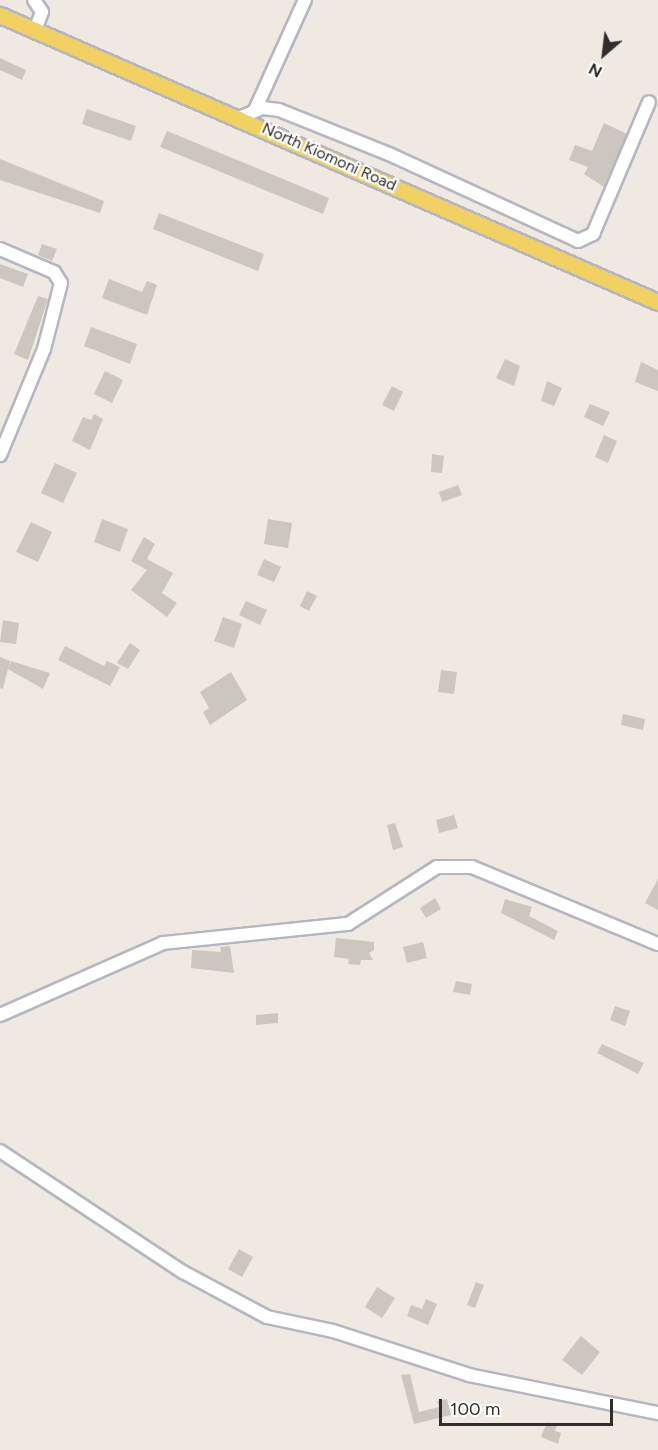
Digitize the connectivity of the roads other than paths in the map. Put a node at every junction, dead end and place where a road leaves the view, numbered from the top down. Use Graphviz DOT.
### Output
graph roads {
  1 [pos="34,0"];
  2 [pos="305,0"];
  3 [pos="0,15"];
  4 [pos="36,28"];
  5 [pos="650,102"];
  6 [pos="255,110"];
  7 [pos="239,118"];
  8 [pos="0,249"];
  9 [pos="658,302"];
  10 [pos="0,454"];
  11 [pos="658,944"];
  12 [pos="0,1015"];
  13 [pos="0,1151"];
  14 [pos="658,1413"];
  1 -- 4 [label="street"];
  2 -- 6 [label="street"];
  3 -- 4 [label="main road, North Kiomoni Road"];
  4 -- 7 [label="main road, North Kiomoni Road"];
  5 -- 6 [label="street"];
  6 -- 7 [label="street"];
  7 -- 9 [label="main road, North Kiomoni Road"];
  8 -- 10 [label="street"];
  11 -- 12 [label="street"];
  13 -- 14 [label="street"];
}
